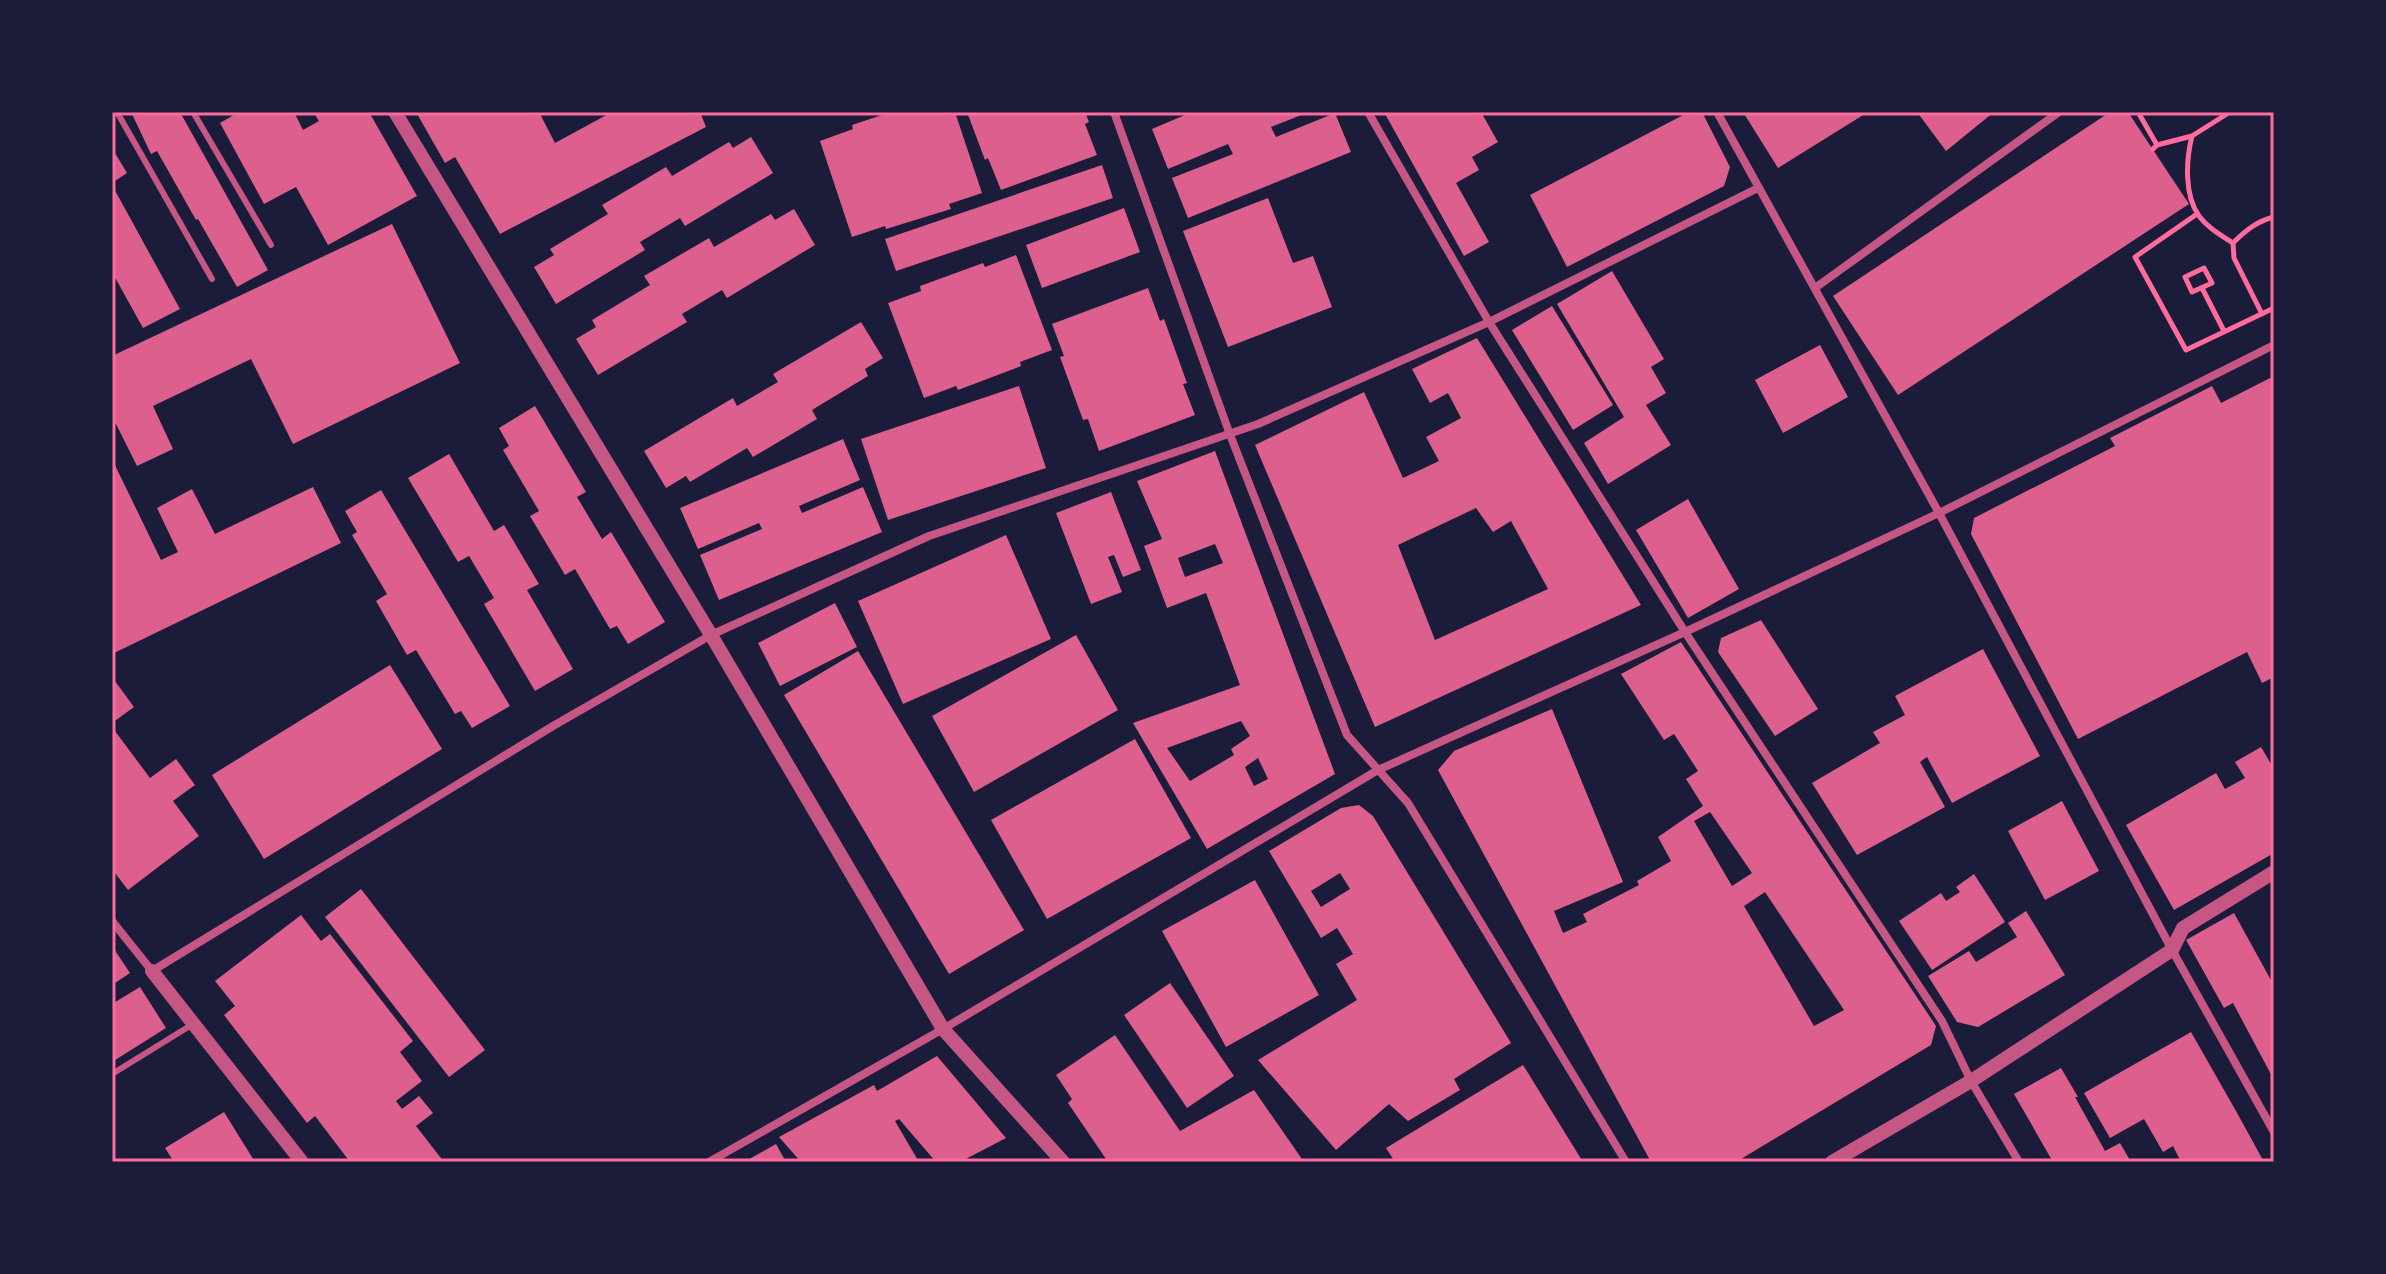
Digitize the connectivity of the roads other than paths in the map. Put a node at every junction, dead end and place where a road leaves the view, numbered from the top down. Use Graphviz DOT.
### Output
graph roads {
  1 [pos="117,112"];
  2 [pos="193,112"];
  3 [pos="395,112"];
  4 [pos="1114,112"];
  5 [pos="1368,112"];
  6 [pos="1717,112"];
  7 [pos="2059,112"];
  8 [pos="1758,188"];
  9 [pos="271,245"];
  10 [pos="212,279"];
  11 [pos="1815,288"];
  12 [pos="1489,322"];
  13 [pos="2274,345"];
  14 [pos="1229,432"];
  15 [pos="1939,513"];
  16 [pos="1685,632"];
  17 [pos="711,635"];
  18 [pos="1378,770"];
  19 [pos="2274,872"];
  20 [pos="112,921"];
  21 [pos="2172,950"];
  22 [pos="152,971"];
  23 [pos="193,1024"];
  24 [pos="943,1029"];
  25 [pos="112,1074"];
  26 [pos="1971,1081"];
  27 [pos="2274,1132"];
  28 [pos="302,1162"];
  29 [pos="709,1162"];
  30 [pos="1063,1162"];
  31 [pos="1626,1162"];
  32 [pos="1832,1162"];
  33 [pos="2019,1162"];
  1 -- 10 [label="lane"];
  2 -- 9 [label="lane"];
  3 -- 17 [label="street"];
  4 -- 14 [label="street"];
  5 -- 12 [label="street"];
  6 -- 8 [label="street"];
  7 -- 11 [label="street"];
  8 -- 11 [label="street"];
  8 -- 12 [label="street"];
  11 -- 15 [label="street"];
  12 -- 14 [label="street"];
  12 -- 16 [label="street"];
  13 -- 15 [label="street"];
  14 -- 17 [label="street"];
  14 -- 18 [label="street"];
  15 -- 16 [label="street"];
  15 -- 21 [label="street"];
  16 -- 18 [label="street"];
  16 -- 26 [label="street"];
  17 -- 22 [label="street"];
  17 -- 24 [label="street"];
  18 -- 24 [label="street"];
  18 -- 31 [label="street"];
  19 -- 21 [label="street"];
  20 -- 22 [label="street"];
  21 -- 26 [label="street"];
  21 -- 27 [label="street"];
  22 -- 23 [label="street"];
  23 -- 25 [label="lane"];
  23 -- 28 [label="street"];
  24 -- 29 [label="street"];
  24 -- 30 [label="street"];
  26 -- 32 [label="street"];
  26 -- 33 [label="street"];
}
